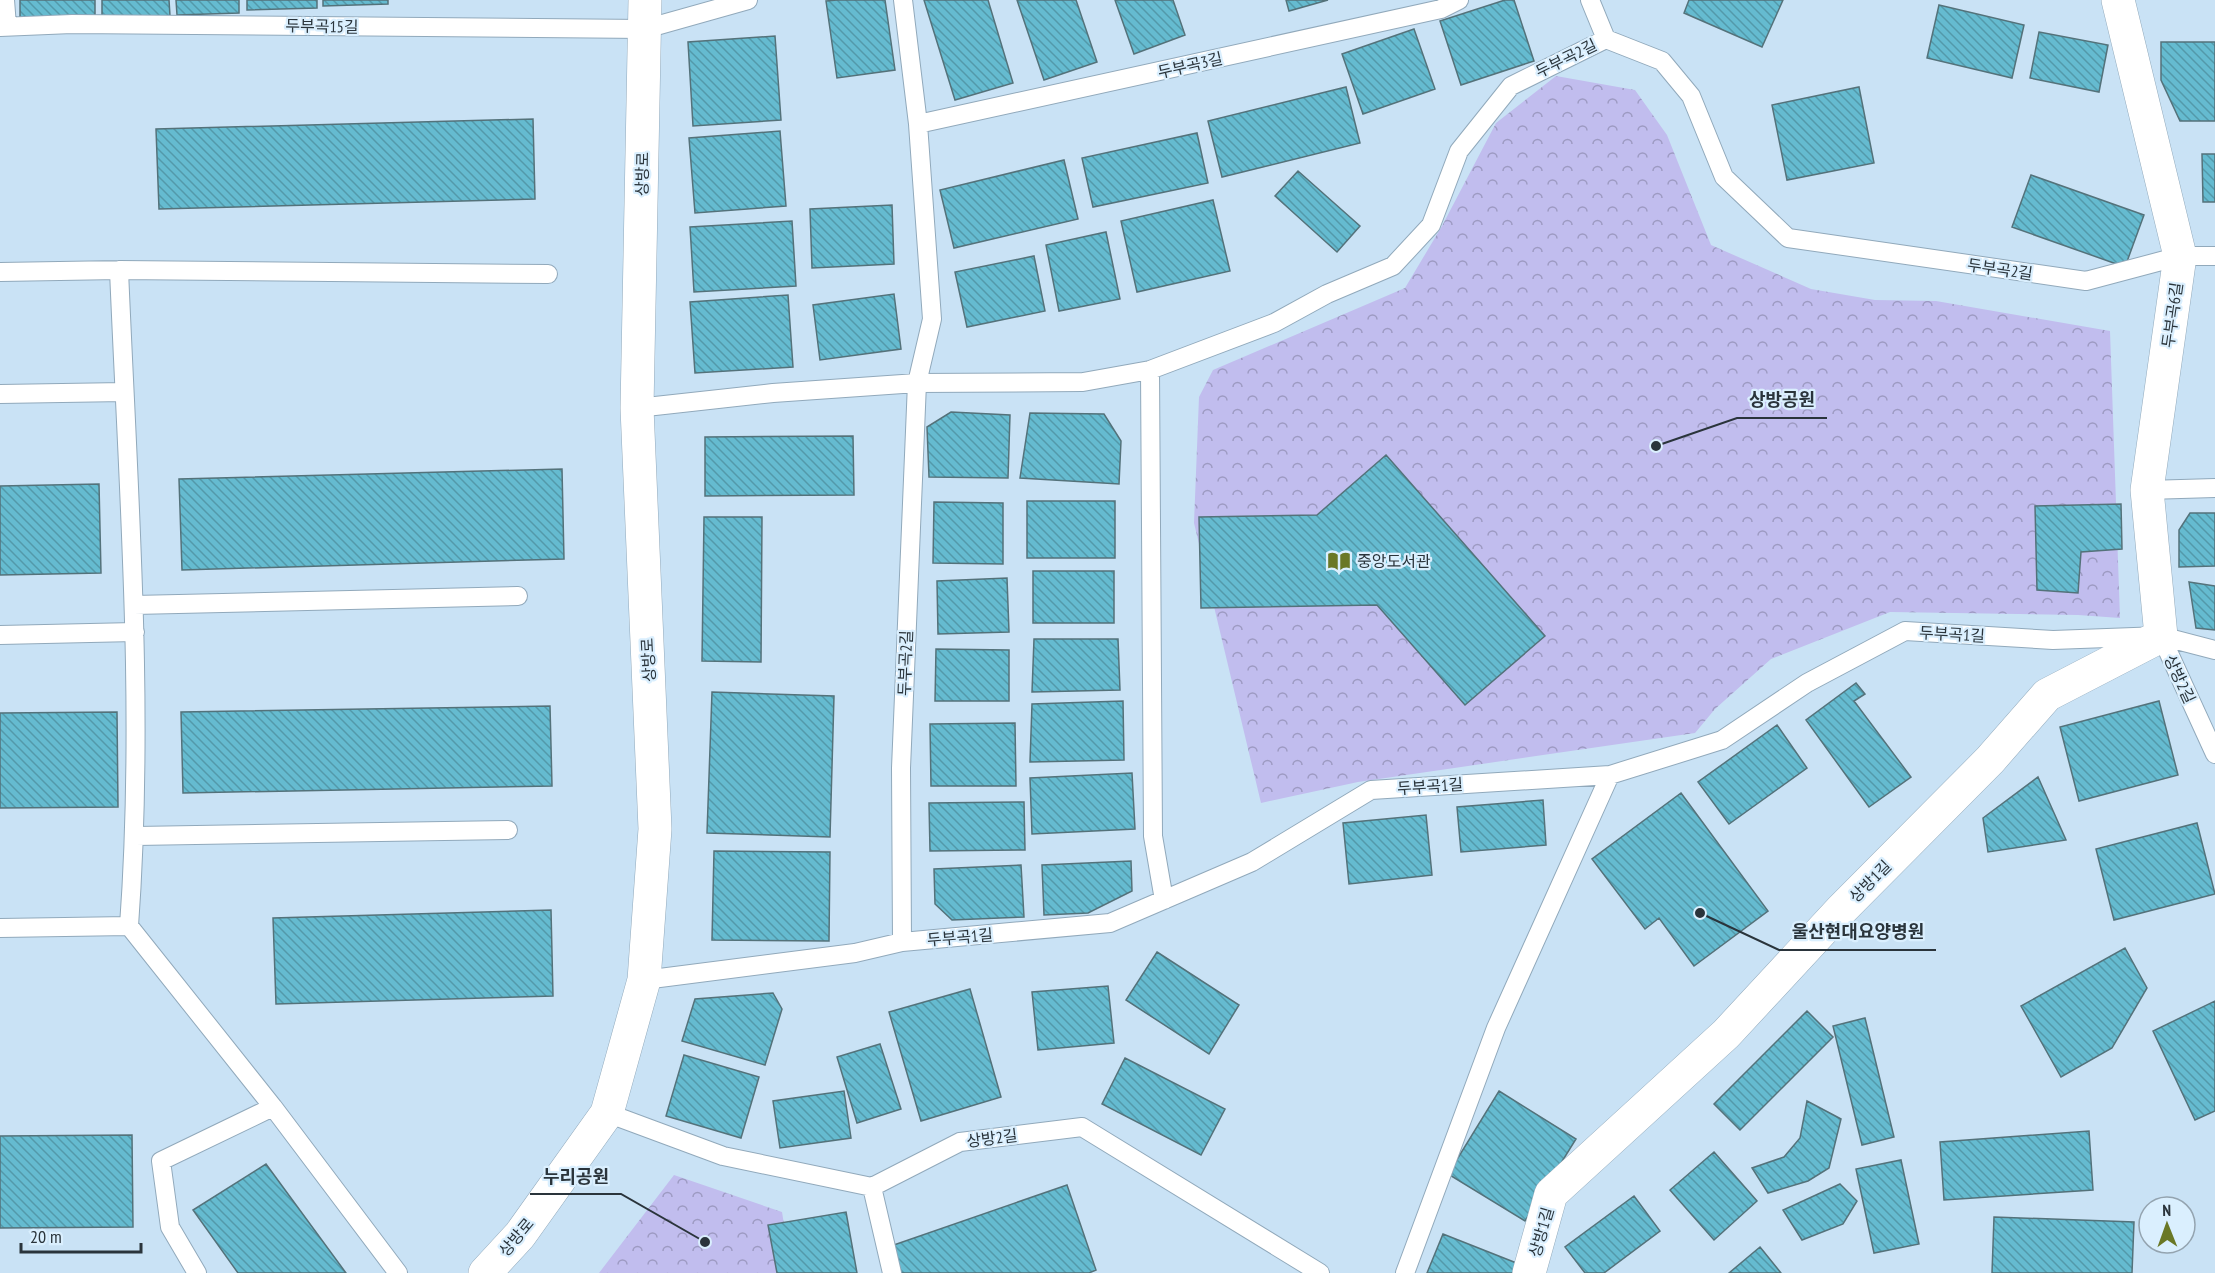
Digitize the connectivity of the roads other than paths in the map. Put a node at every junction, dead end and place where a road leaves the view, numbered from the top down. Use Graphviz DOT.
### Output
graph roads {
  1 [pos="5,0"];
  2 [pos="748,0"];
  3 [pos="903,0"];
  4 [pos="1459,0"];
  5 [pos="1590,0"];
  6 [pos="2118,0"];
  7 [pos="645,15"];
  8 [pos="3,27"];
  9 [pos="1605,39"];
  10 [pos="918,124"];
  11 [pos="2180,256"];
  12 [pos="2215,256"];
  13 [pos="119,270"];
  14 [pos="0,272"];
  15 [pos="548,274"];
  16 [pos="1150,370"];
  17 [pos="917,383"];
  18 [pos="124,392"];
  19 [pos="0,394"];
  20 [pos="637,408"];
  21 [pos="2215,488"];
  22 [pos="2147,490"];
  23 [pos="518,596"];
  24 [pos="134,606"];
  25 [pos="135,632"];
  26 [pos="0,635"];
  27 [pos="2161,636"];
  28 [pos="2215,650"];
  29 [pos="2215,754"];
  30 [pos="1610,775"];
  31 [pos="508,830"];
  32 [pos="136,836"];
  33 [pos="1164,900"];
  34 [pos="129,926"];
  35 [pos="0,928"];
  36 [pos="902,942"];
  37 [pos="644,980"];
  38 [pos="273,1107"];
  39 [pos="607,1113"];
  40 [pos="872,1187"];
  41 [pos="197,1273"];
  42 [pos="398,1273"];
  43 [pos="484,1273"];
  44 [pos="892,1273"];
  45 [pos="1320,1273"];
  46 [pos="1405,1273"];
  47 [pos="1529,1273"];
  1 -- 8 [label="lane"];
  2 -- 7 [label="lane"];
  3 -- 10 [label="lane"];
  4 -- 10 [label="lane, 두부곡3길"];
  5 -- 9 [label="lane"];
  6 -- 11 [label="street, 두부곡6길"];
  7 -- 8 [label="lane, 두부곡15길"];
  7 -- 20 [label="street, 상방로"];
  9 -- 11 [label="lane, 두부곡2길"];
  9 -- 16 [label="lane, 두부곡2길"];
  10 -- 17 [label="lane"];
  11 -- 12 [label="lane, 두부곡2길"];
  11 -- 22 [label="street, 두부곡6길"];
  13 -- 14 [label="lane"];
  13 -- 15 [label="lane"];
  13 -- 18 [label="lane"];
  16 -- 17 [label="lane, 두부곡2길"];
  16 -- 33 [label="lane"];
  17 -- 20 [label="lane, 두부곡2길"];
  17 -- 36 [label="lane, 두부곡2길"];
  18 -- 19 [label="lane"];
  18 -- 24 [label="lane"];
  20 -- 37 [label="street, 상방로"];
  21 -- 22 [label="lane"];
  22 -- 27 [label="street, 두부곡6길"];
  23 -- 24 [label="lane"];
  24 -- 25 [label="lane"];
  25 -- 26 [label="lane"];
  25 -- 32 [label="lane"];
  27 -- 28 [label="lane, 두부곡1길"];
  27 -- 29 [label="lane, 상방2길"];
  27 -- 30 [label="lane, 두부곡1길"];
  27 -- 47 [label="street, 상방1길"];
  30 -- 33 [label="lane, 두부곡1길"];
  30 -- 46 [label="lane"];
  31 -- 32 [label="lane"];
  32 -- 34 [label="lane"];
  33 -- 36 [label="lane, 두부곡1길"];
  34 -- 35 [label="lane"];
  34 -- 38 [label="lane"];
  36 -- 37 [label="lane, 두부곡1길"];
  37 -- 39 [label="street, 상방로"];
  38 -- 41 [label="lane"];
  38 -- 42 [label="lane"];
  39 -- 40 [label="lane"];
  39 -- 43 [label="street, 상방로"];
  40 -- 44 [label="lane"];
  40 -- 45 [label="lane, 상방2길"];
}
